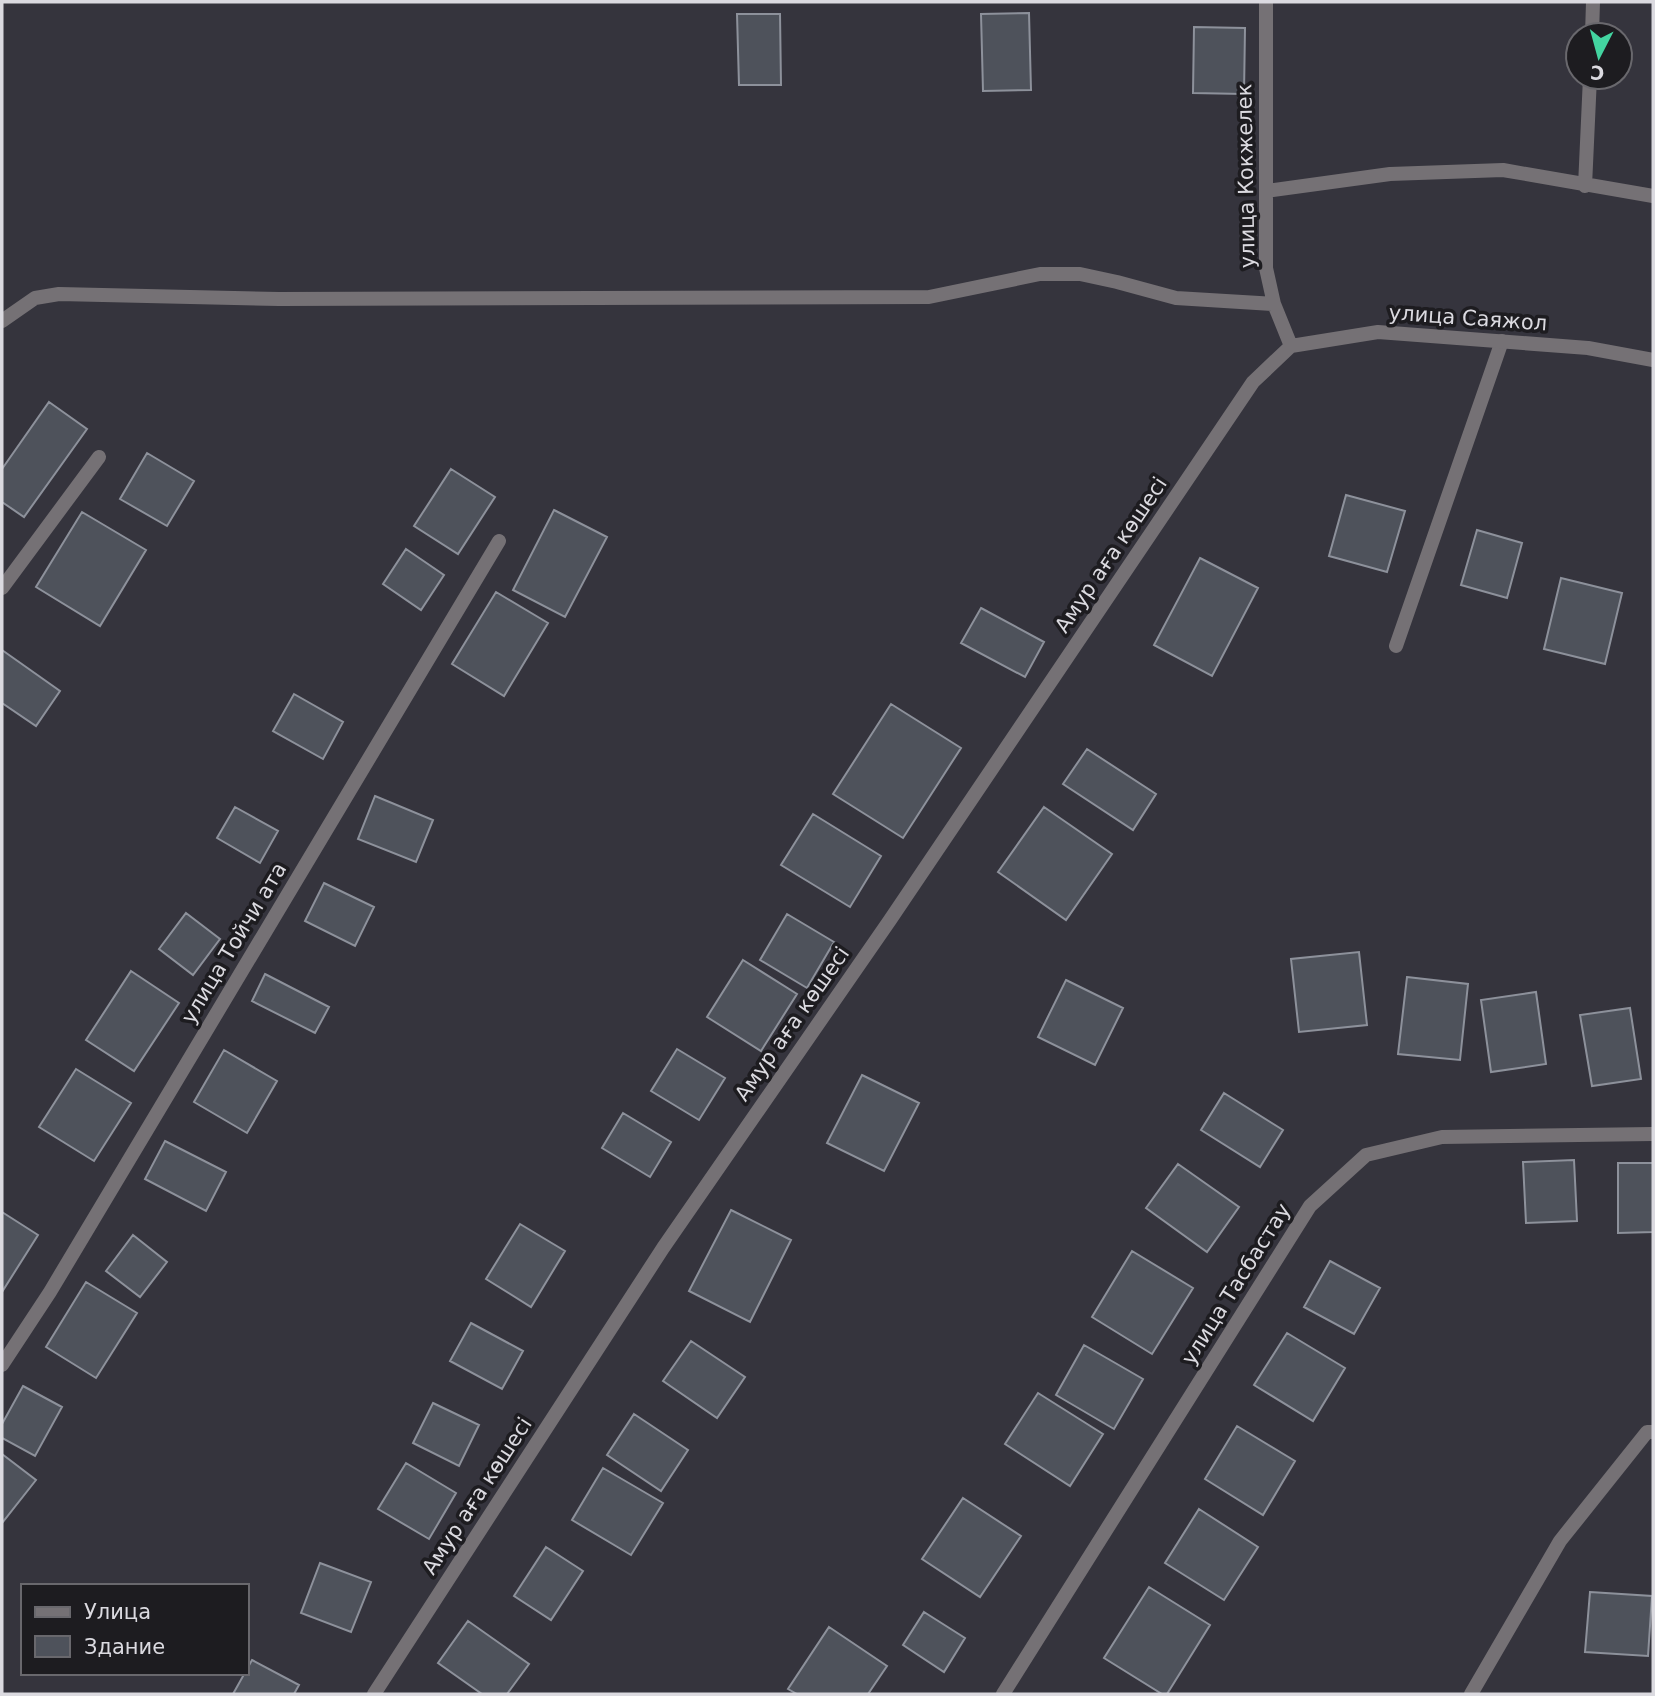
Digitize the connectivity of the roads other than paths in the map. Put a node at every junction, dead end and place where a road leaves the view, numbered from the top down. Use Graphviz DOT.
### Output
graph roads {
  1 [pos="1266,2"];
  2 [pos="1593,2"];
  3 [pos="1592,21"];
  4 [pos="1589,91"];
  5 [pos="1585,186"];
  6 [pos="1266,191"];
  7 [pos="1653,196"];
  8 [pos="1274,304"];
  9 [pos="2,321"];
  10 [pos="1502,341"];
  11 [pos="1291,346"];
  12 [pos="1653,359"];
  13 [pos="99,457"];
  14 [pos="499,541"];
  15 [pos="2,588"];
  16 [pos="1396,646"];
  17 [pos="1653,1133"];
  18 [pos="2,1365"];
  19 [pos="1650,1432"];
  20 [pos="374,1694"];
  21 [pos="1003,1694"];
  22 [pos="1471,1694"];
  1 -- 6 [label="street, улица Кокжелек"];
  2 -- 3 [label="street"];
  4 -- 5 [label="street"];
  5 -- 6 [label="street"];
  5 -- 7 [label="street"];
  6 -- 8 [label="street, улица Кокжелек"];
  8 -- 9 [label="street"];
  8 -- 11 [label="street, улица Кокжелек"];
  10 -- 11 [label="street, улица Саяжол"];
  10 -- 12 [label="street, улица Саяжол"];
  10 -- 16 [label="street"];
  11 -- 20 [label="street, Амур аға көшесі"];
  13 -- 15 [label="street"];
  14 -- 18 [label="street, улица Тойчи ата"];
  17 -- 21 [label="street, улица Тасбастау"];
  19 -- 22 [label="street"];
}
